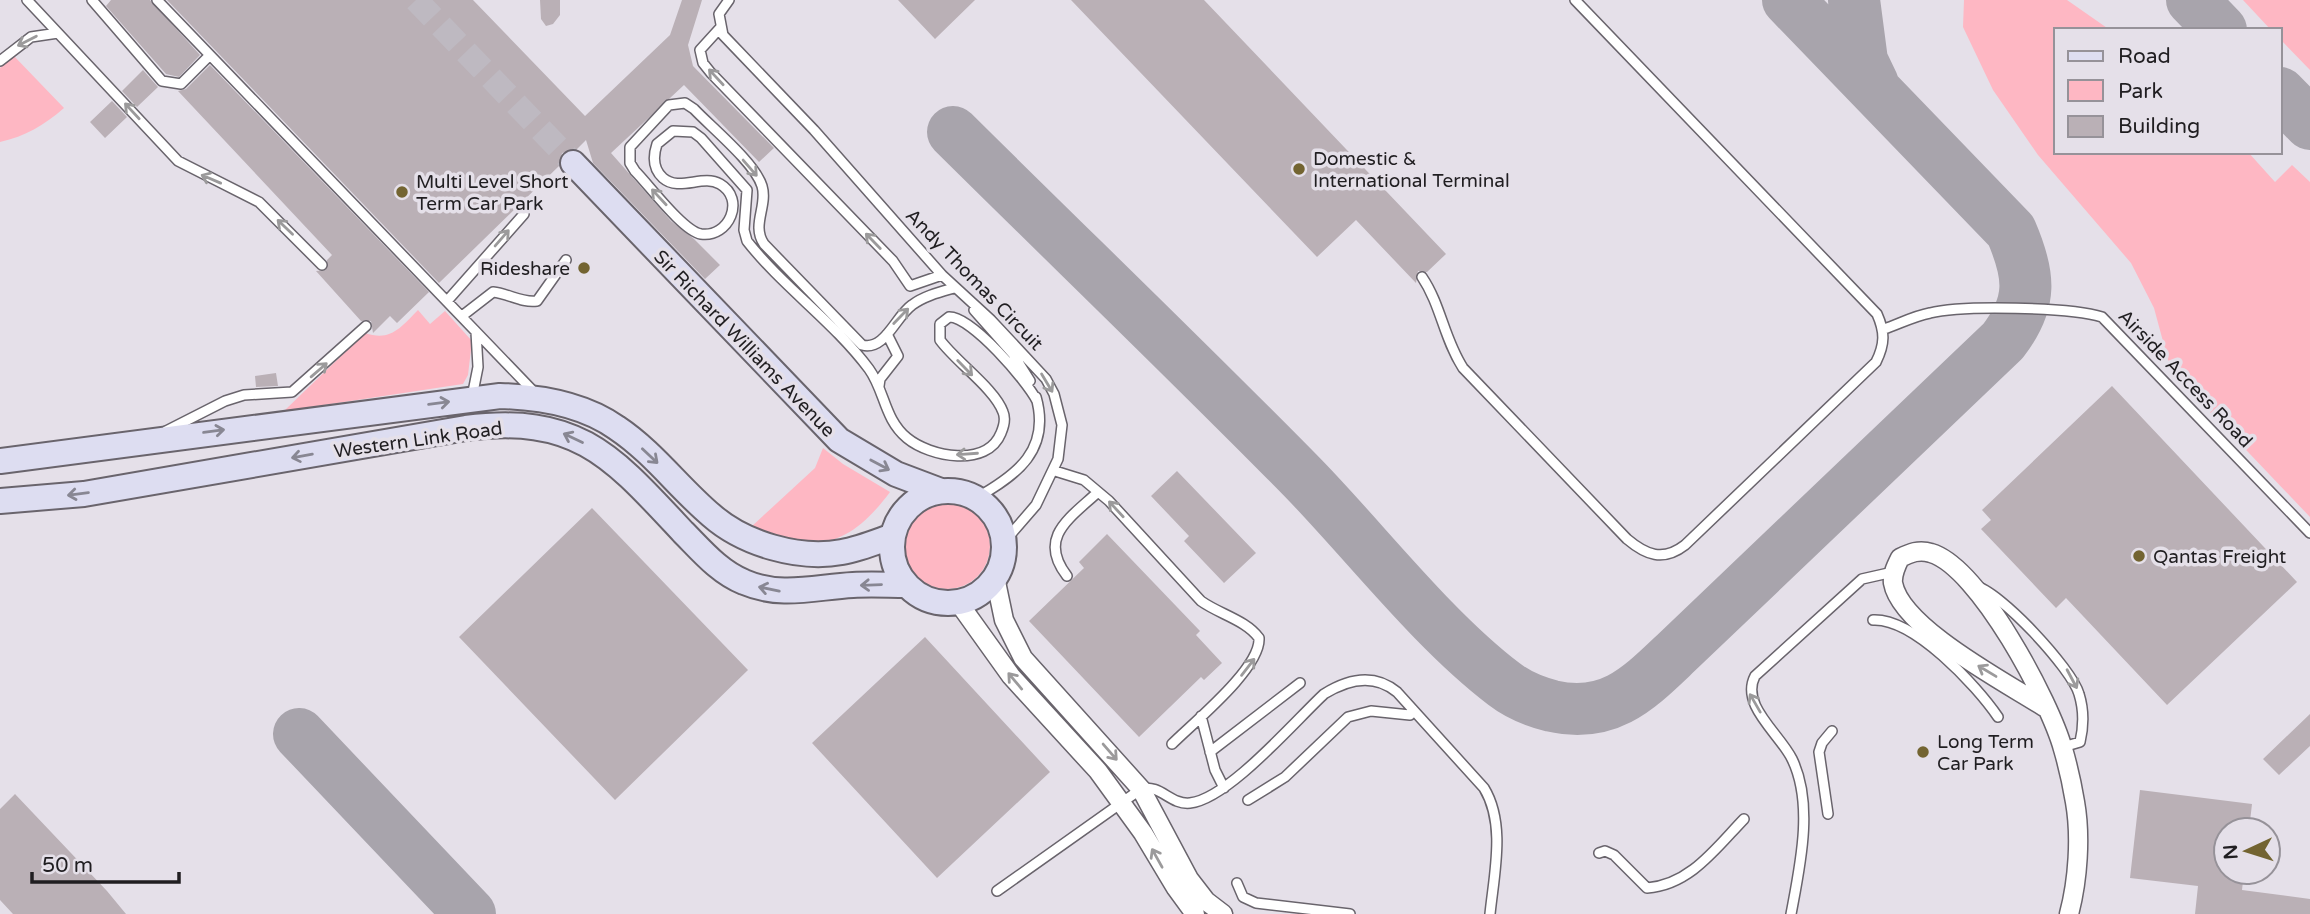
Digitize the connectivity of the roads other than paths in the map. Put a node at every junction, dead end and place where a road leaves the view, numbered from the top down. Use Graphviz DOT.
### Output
graph roads {
  1 [pos="27,0"];
  2 [pos="92,0"];
  3 [pos="157,0"];
  4 [pos="729,0"];
  5 [pos="1575,0"];
  6 [pos="720,28"];
  7 [pos="58,33"];
  8 [pos="209,56"];
  9 [pos="0,61"];
  10 [pos="573,163"];
  11 [pos="524,214"];
  12 [pos="566,260"];
  13 [pos="322,265"];
  14 [pos="942,275"];
  15 [pos="1422,277"];
  16 [pos="954,288"];
  17 [pos="448,300"];
  18 [pos="966,300"];
  19 [pos="463,316"];
  20 [pos="366,326"];
  21 [pos="1884,330"];
  22 [pos="476,332"];
  23 [pos="887,334"];
  24 [pos="878,388"];
  25 [pos="540,398"];
  26 [pos="472,399"];
  27 [pos="1037,401"];
  28 [pos="146,441"];
  29 [pos="0,461"];
  30 [pos="1055,471"];
  31 [pos="941,491"];
  32 [pos="1098,492"];
  33 [pos="976,498"];
  34 [pos="0,501"];
  35 [pos="2310,533"];
  36 [pos="893,536"];
  37 [pos="1004,542"];
  38 [pos="1893,572"];
  39 [pos="1067,576"];
  40 [pos="995,577"];
  41 [pos="1970,584"];
  42 [pos="906,585"];
  43 [pos="958,602"];
  44 [pos="1873,620"];
  45 [pos="1300,683"];
  46 [pos="2045,707"];
  47 [pos="1410,715"];
  48 [pos="1201,716"];
  49 [pos="1998,717"];
  50 [pos="1832,731"];
  51 [pos="1172,744"];
  52 [pos="2063,747"];
  53 [pos="1210,752"];
  54 [pos="1224,788"];
  55 [pos="1141,789"];
  56 [pos="1248,800"];
  57 [pos="1122,804"];
  58 [pos="1828,814"];
  59 [pos="1744,819"];
  60 [pos="1598,853"];
  61 [pos="1237,883"];
  62 [pos="997,891"];
  63 [pos="2073,913"];
  64 [pos="1195,914"];
  65 [pos="1223,914"];
  66 [pos="1350,914"];
  67 [pos="1490,914"];
  68 [pos="1791,914"];
  1 -- 7 [label="lane"];
  2 -- 8 [label="lane"];
  3 -- 8 [label="lane"];
  4 -- 6 [label="lane"];
  5 -- 21 [label="lane"];
  6 -- 14 [label="lane, Andy Thomas Circuit"];
  14 -- 6 [label="lane, one-way"];
  7 -- 9 [label="lane, one-way"];
  13 -- 7 [label="lane, one-way"];
  8 -- 17 [label="lane"];
  10 -- 31 [label="street, Sir Richard Williams Avenue, one-way"];
  17 -- 11 [label="lane, one-way"];
  12 -- 19 [label="lane"];
  14 -- 16 [label="lane, Andy Thomas Circuit"];
  15 -- 21 [label="lane"];
  16 -- 18 [label="lane, Andy Thomas Circuit"];
  23 -- 16 [label="lane, one-way"];
  17 -- 19 [label="lane"];
  18 -- 27 [label="lane"];
  18 -- 30 [label="lane, Andy Thomas Circuit, one-way"];
  19 -- 22 [label="lane"];
  28 -- 20 [label="lane, one-way"];
  21 -- 35 [label="lane, Airside Access Road"];
  22 -- 25 [label="lane"];
  22 -- 26 [label="lane"];
  23 -- 24 [label="lane"];
  24 -- 23 [label="lane, one-way"];
  27 -- 24 [label="lane, one-way"];
  25 -- 26 [label="street, Western Link Road"];
  25 -- 36 [label="street, Western Link Road, one-way"];
  28 -- 26 [label="street, Western Link Road, one-way"];
  27 -- 33 [label="lane"];
  28 -- 29 [label="street, Western Link Road"];
  30 -- 32 [label="lane"];
  30 -- 37 [label="lane, Andy Thomas Circuit"];
  31 -- 33 [label="street"];
  31 -- 36 [label="street"];
  32 -- 39 [label="lane"];
  48 -- 32 [label="lane, one-way"];
  33 -- 37 [label="street"];
  42 -- 34 [label="street, Western Link Road, one-way"];
  36 -- 42 [label="street"];
  37 -- 40 [label="street"];
  38 -- 41 [label="street"];
  46 -- 38 [label="street, one-way"];
  68 -- 38 [label="lane, one-way"];
  40 -- 43 [label="street"];
  40 -- 55 [label="street, one-way"];
  41 -- 46 [label="street"];
  41 -- 52 [label="lane, one-way"];
  42 -- 43 [label="street"];
  57 -- 43 [label="street, one-way"];
  44 -- 49 [label="lane"];
  45 -- 53 [label="lane"];
  46 -- 52 [label="street"];
  47 -- 56 [label="lane"];
  48 -- 51 [label="lane"];
  48 -- 53 [label="lane"];
  50 -- 58 [label="lane"];
  52 -- 63 [label="street"];
  53 -- 54 [label="lane"];
  54 -- 55 [label="lane"];
  54 -- 67 [label="lane"];
  55 -- 57 [label="lane"];
  55 -- 65 [label="street"];
  57 -- 62 [label="lane"];
  64 -- 57 [label="street, one-way"];
  59 -- 60 [label="lane"];
  61 -- 66 [label="lane"];
}
